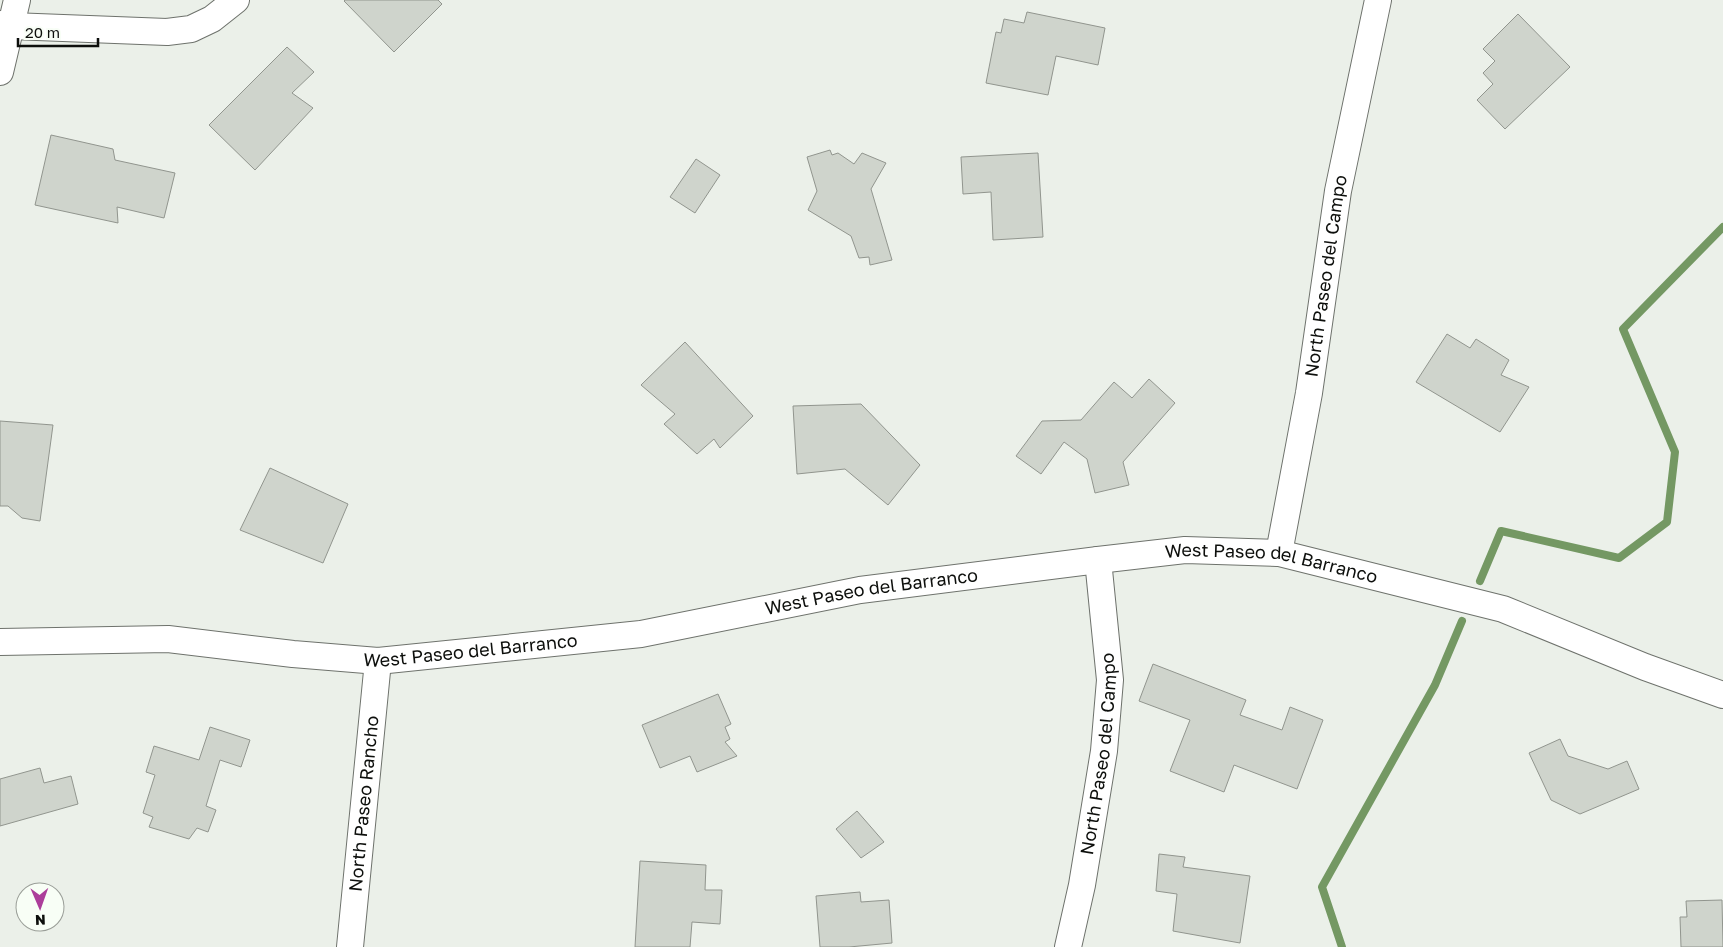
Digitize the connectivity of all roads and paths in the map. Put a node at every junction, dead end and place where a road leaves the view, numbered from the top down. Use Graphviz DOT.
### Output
graph roads {
  1 [pos="17,0"];
  2 [pos="236,0"];
  3 [pos="1378,0"];
  4 [pos="6,25"];
  5 [pos="0,72"];
  6 [pos="1279,553"];
  7 [pos="1098,560"];
  8 [pos="0,642"];
  9 [pos="378,660"];
  10 [pos="1723,696"];
  11 [pos="350,947"];
  12 [pos="1068,947"];
  1 -- 4 [label="street"];
  2 -- 4 [label="street"];
  3 -- 6 [label="street, North Paseo del Campo"];
  4 -- 5 [label="street"];
  6 -- 7 [label="street, West Paseo del Barranco"];
  6 -- 10 [label="street, West Paseo del Barranco"];
  7 -- 9 [label="street, West Paseo del Barranco"];
  7 -- 12 [label="street, North Paseo del Campo"];
  8 -- 9 [label="street, West Paseo del Barranco"];
  9 -- 11 [label="street, North Paseo Rancho"];
}
